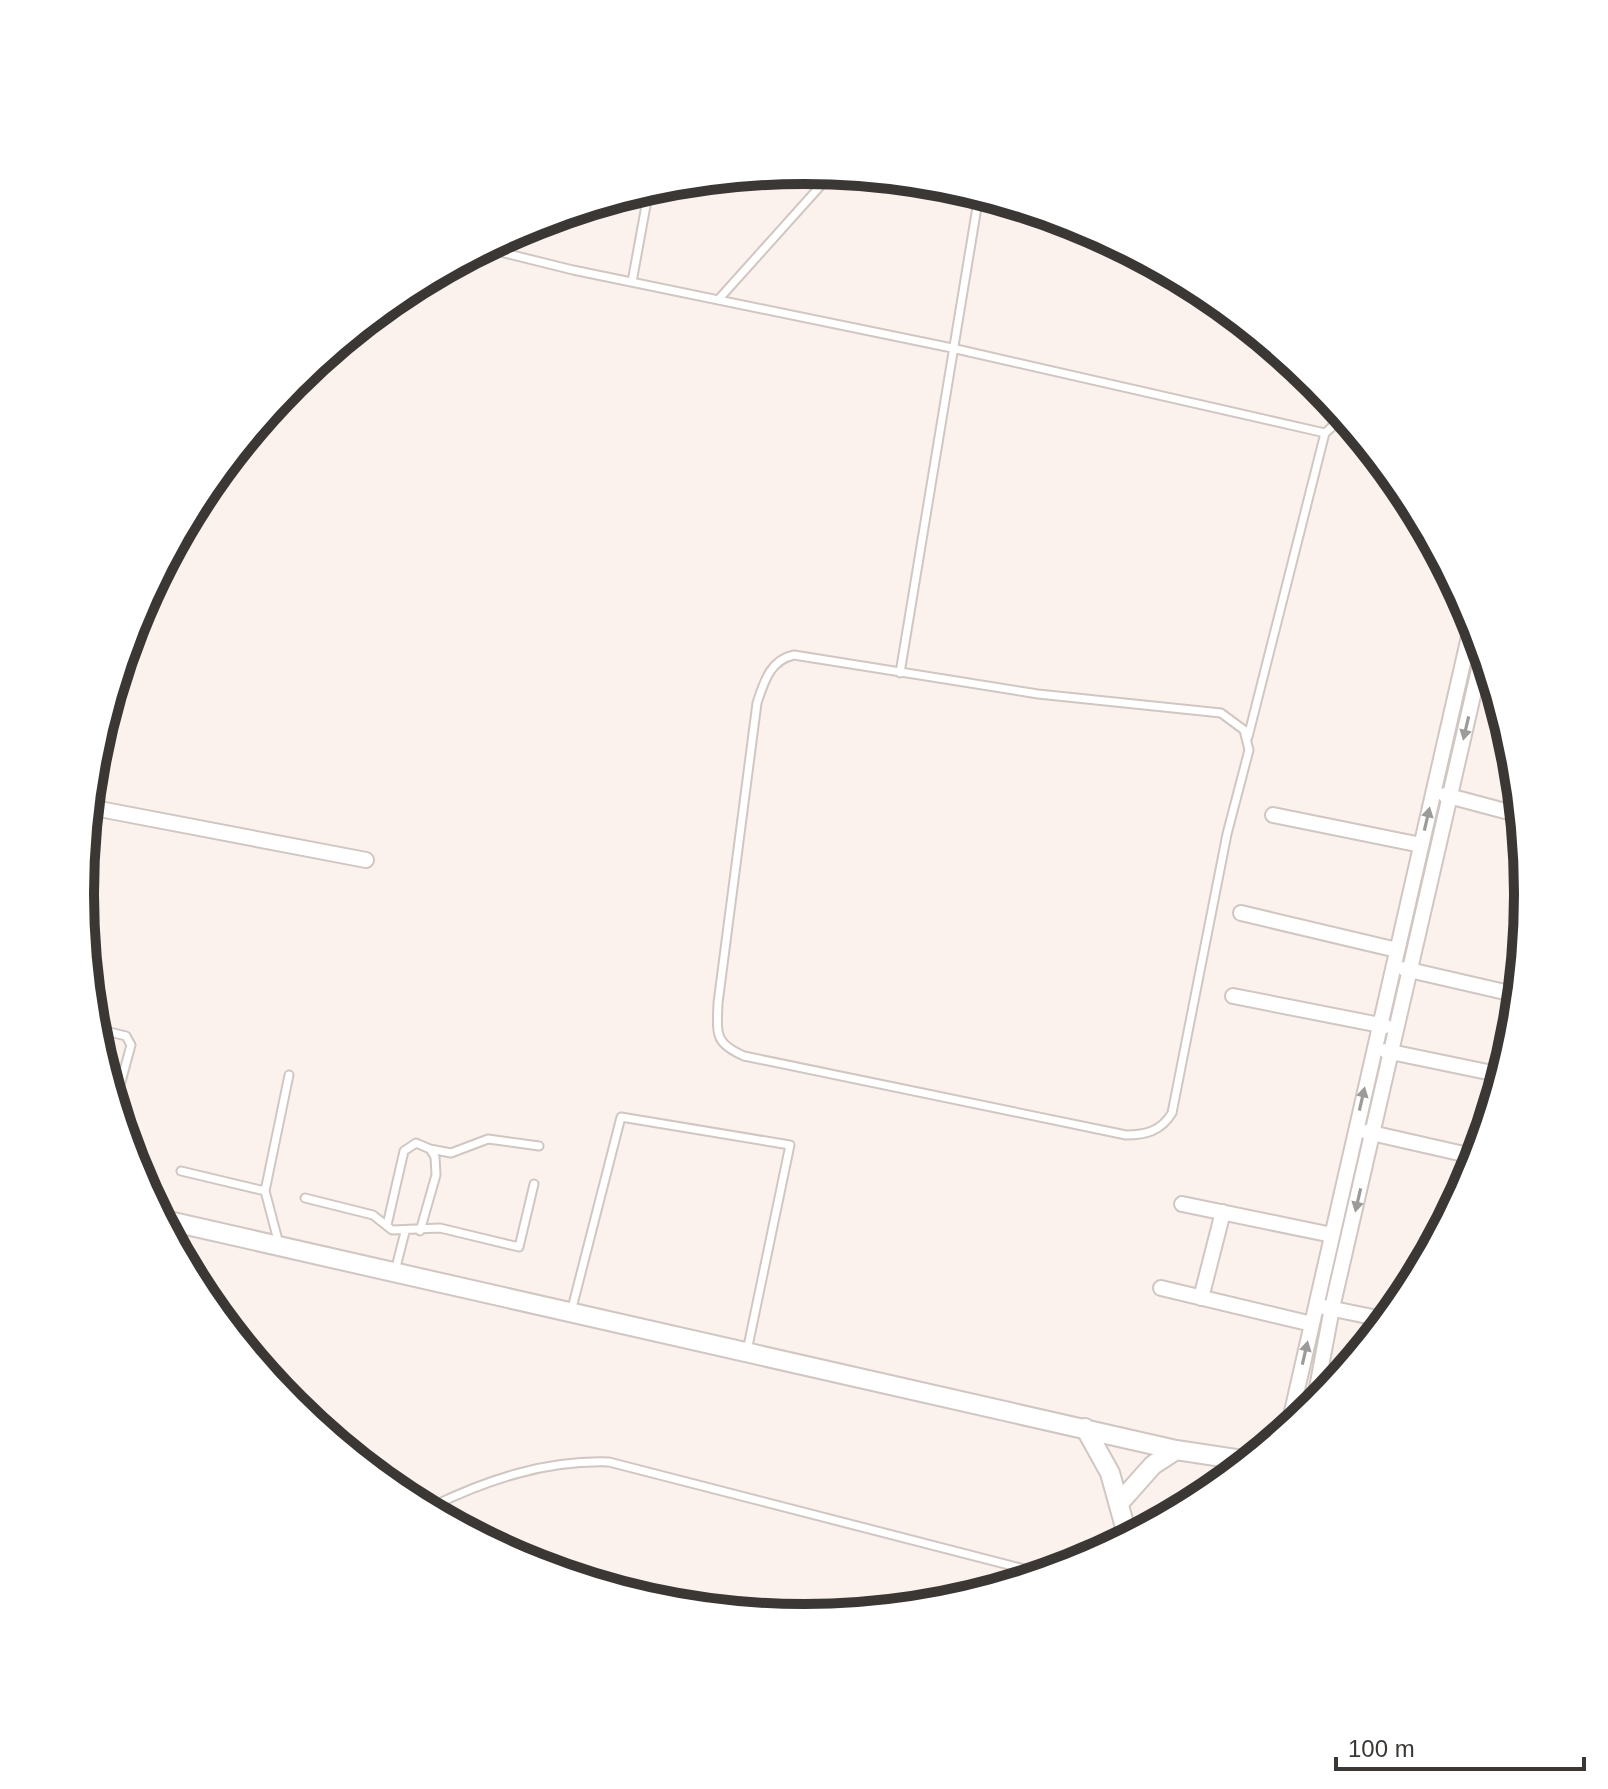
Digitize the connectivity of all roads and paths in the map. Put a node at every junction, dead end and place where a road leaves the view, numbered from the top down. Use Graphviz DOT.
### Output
graph roads {
  1 [pos="821,185"];
  2 [pos="647,203"];
  3 [pos="977,206"];
  4 [pos="503,252"];
  5 [pos="632,282"];
  6 [pos="718,300"];
  7 [pos="952,348"];
  8 [pos="1334,421"];
  9 [pos="1325,433"];
  10 [pos="1467,643"];
  11 [pos="900,673"];
  12 [pos="1478,673"];
  13 [pos="1248,738"];
  14 [pos="1434,790"];
  15 [pos="1450,798"];
  16 [pos="99,809"];
  17 [pos="1509,812"];
  18 [pos="1273,815"];
  19 [pos="1421,845"];
  20 [pos="366,860"];
  21 [pos="1241,913"];
  22 [pos="1397,950"];
  23 [pos="1393,967"];
  24 [pos="1413,971"];
  25 [pos="1507,992"];
  26 [pos="1233,996"];
  27 [pos="1379,1025"];
  28 [pos="1399,1029"];
  29 [pos="108,1032"];
  30 [pos="1373,1048"];
  31 [pos="1393,1052"];
  32 [pos="1491,1073"];
  33 [pos="289,1075"];
  34 [pos="120,1085"];
  35 [pos="1355,1130"];
  36 [pos="1373,1134"];
  37 [pos="539,1146"];
  38 [pos="430,1149"];
  39 [pos="1464,1154"];
  40 [pos="181,1171"];
  41 [pos="534,1184"];
  42 [pos="265,1191"];
  43 [pos="305,1198"];
  44 [pos="1182,1204"];
  45 [pos="1223,1212"];
  46 [pos="174,1222"];
  47 [pos="387,1225"];
  48 [pos="420,1231"];
  49 [pos="405,1232"];
  50 [pos="1332,1235"];
  51 [pos="280,1246"];
  52 [pos="395,1273"];
  53 [pos="1161,1288"];
  54 [pos="1201,1298"];
  55 [pos="1316,1305"];
  56 [pos="1332,1308"];
  57 [pos="571,1313"];
  58 [pos="1374,1317"];
  59 [pos="1312,1324"];
  60 [pos="746,1353"];
  61 [pos="1318,1385"];
  62 [pos="1293,1409"];
  63 [pos="1085,1428"];
  64 [pos="1176,1450"];
  65 [pos="1235,1459"];
  66 [pos="1121,1501"];
  67 [pos="439,1503"];
  68 [pos="1126,1527"];
  69 [pos="1025,1569"];
  1 -- 6 [label="lane"];
  2 -- 5 [label="lane"];
  3 -- 7 [label="lane"];
  4 -- 5 [label="lane"];
  5 -- 6 [label="lane"];
  6 -- 7 [label="lane"];
  7 -- 9 [label="lane"];
  7 -- 11 [label="lane"];
  8 -- 9 [label="lane"];
  9 -- 13 [label="lane"];
  10 -- 14 [label="street"];
  11 -- 13 [label="lane"];
  11 -- 13 [label="lane"];
  12 -- 15 [label="street, one-way"];
  14 -- 15 [label="street"];
  19 -- 14 [label="street, one-way"];
  15 -- 17 [label="street"];
  15 -- 24 [label="street"];
  16 -- 20 [label="street"];
  18 -- 19 [label="street"];
  19 -- 22 [label="street"];
  21 -- 22 [label="street"];
  22 -- 23 [label="street"];
  23 -- 24 [label="street"];
  23 -- 27 [label="street"];
  24 -- 25 [label="street"];
  24 -- 28 [label="street"];
  26 -- 27 [label="street"];
  27 -- 28 [label="street"];
  27 -- 30 [label="street"];
  28 -- 31 [label="street"];
  29 -- 34 [label="lane"];
  30 -- 31 [label="street"];
  35 -- 30 [label="street, one-way"];
  31 -- 32 [label="street"];
  31 -- 36 [label="street"];
  33 -- 42 [label="lane"];
  35 -- 36 [label="street"];
  35 -- 50 [label="street"];
  36 -- 39 [label="street"];
  36 -- 56 [label="street, one-way"];
  37 -- 38 [label="lane"];
  38 -- 47 [label="lane"];
  38 -- 48 [label="lane"];
  40 -- 42 [label="lane"];
  41 -- 48 [label="lane"];
  42 -- 51 [label="lane"];
  43 -- 47 [label="lane"];
  44 -- 45 [label="street"];
  45 -- 50 [label="street"];
  45 -- 54 [label="street"];
  46 -- 51 [label="street"];
  47 -- 49 [label="lane"];
  48 -- 49 [label="lane"];
  49 -- 52 [label="lane"];
  50 -- 55 [label="street"];
  51 -- 52 [label="street"];
  52 -- 57 [label="street"];
  53 -- 54 [label="street"];
  54 -- 59 [label="street"];
  55 -- 56 [label="street"];
  55 -- 59 [label="street"];
  56 -- 58 [label="street"];
  56 -- 61 [label="street"];
  57 -- 60 [label="street"];
  57 -- 60 [label="lane"];
  62 -- 59 [label="street, one-way"];
  60 -- 63 [label="street"];
  63 -- 64 [label="street"];
  63 -- 66 [label="street"];
  64 -- 65 [label="street"];
  64 -- 66 [label="street"];
  66 -- 68 [label="street"];
  67 -- 69 [label="lane"];
}
